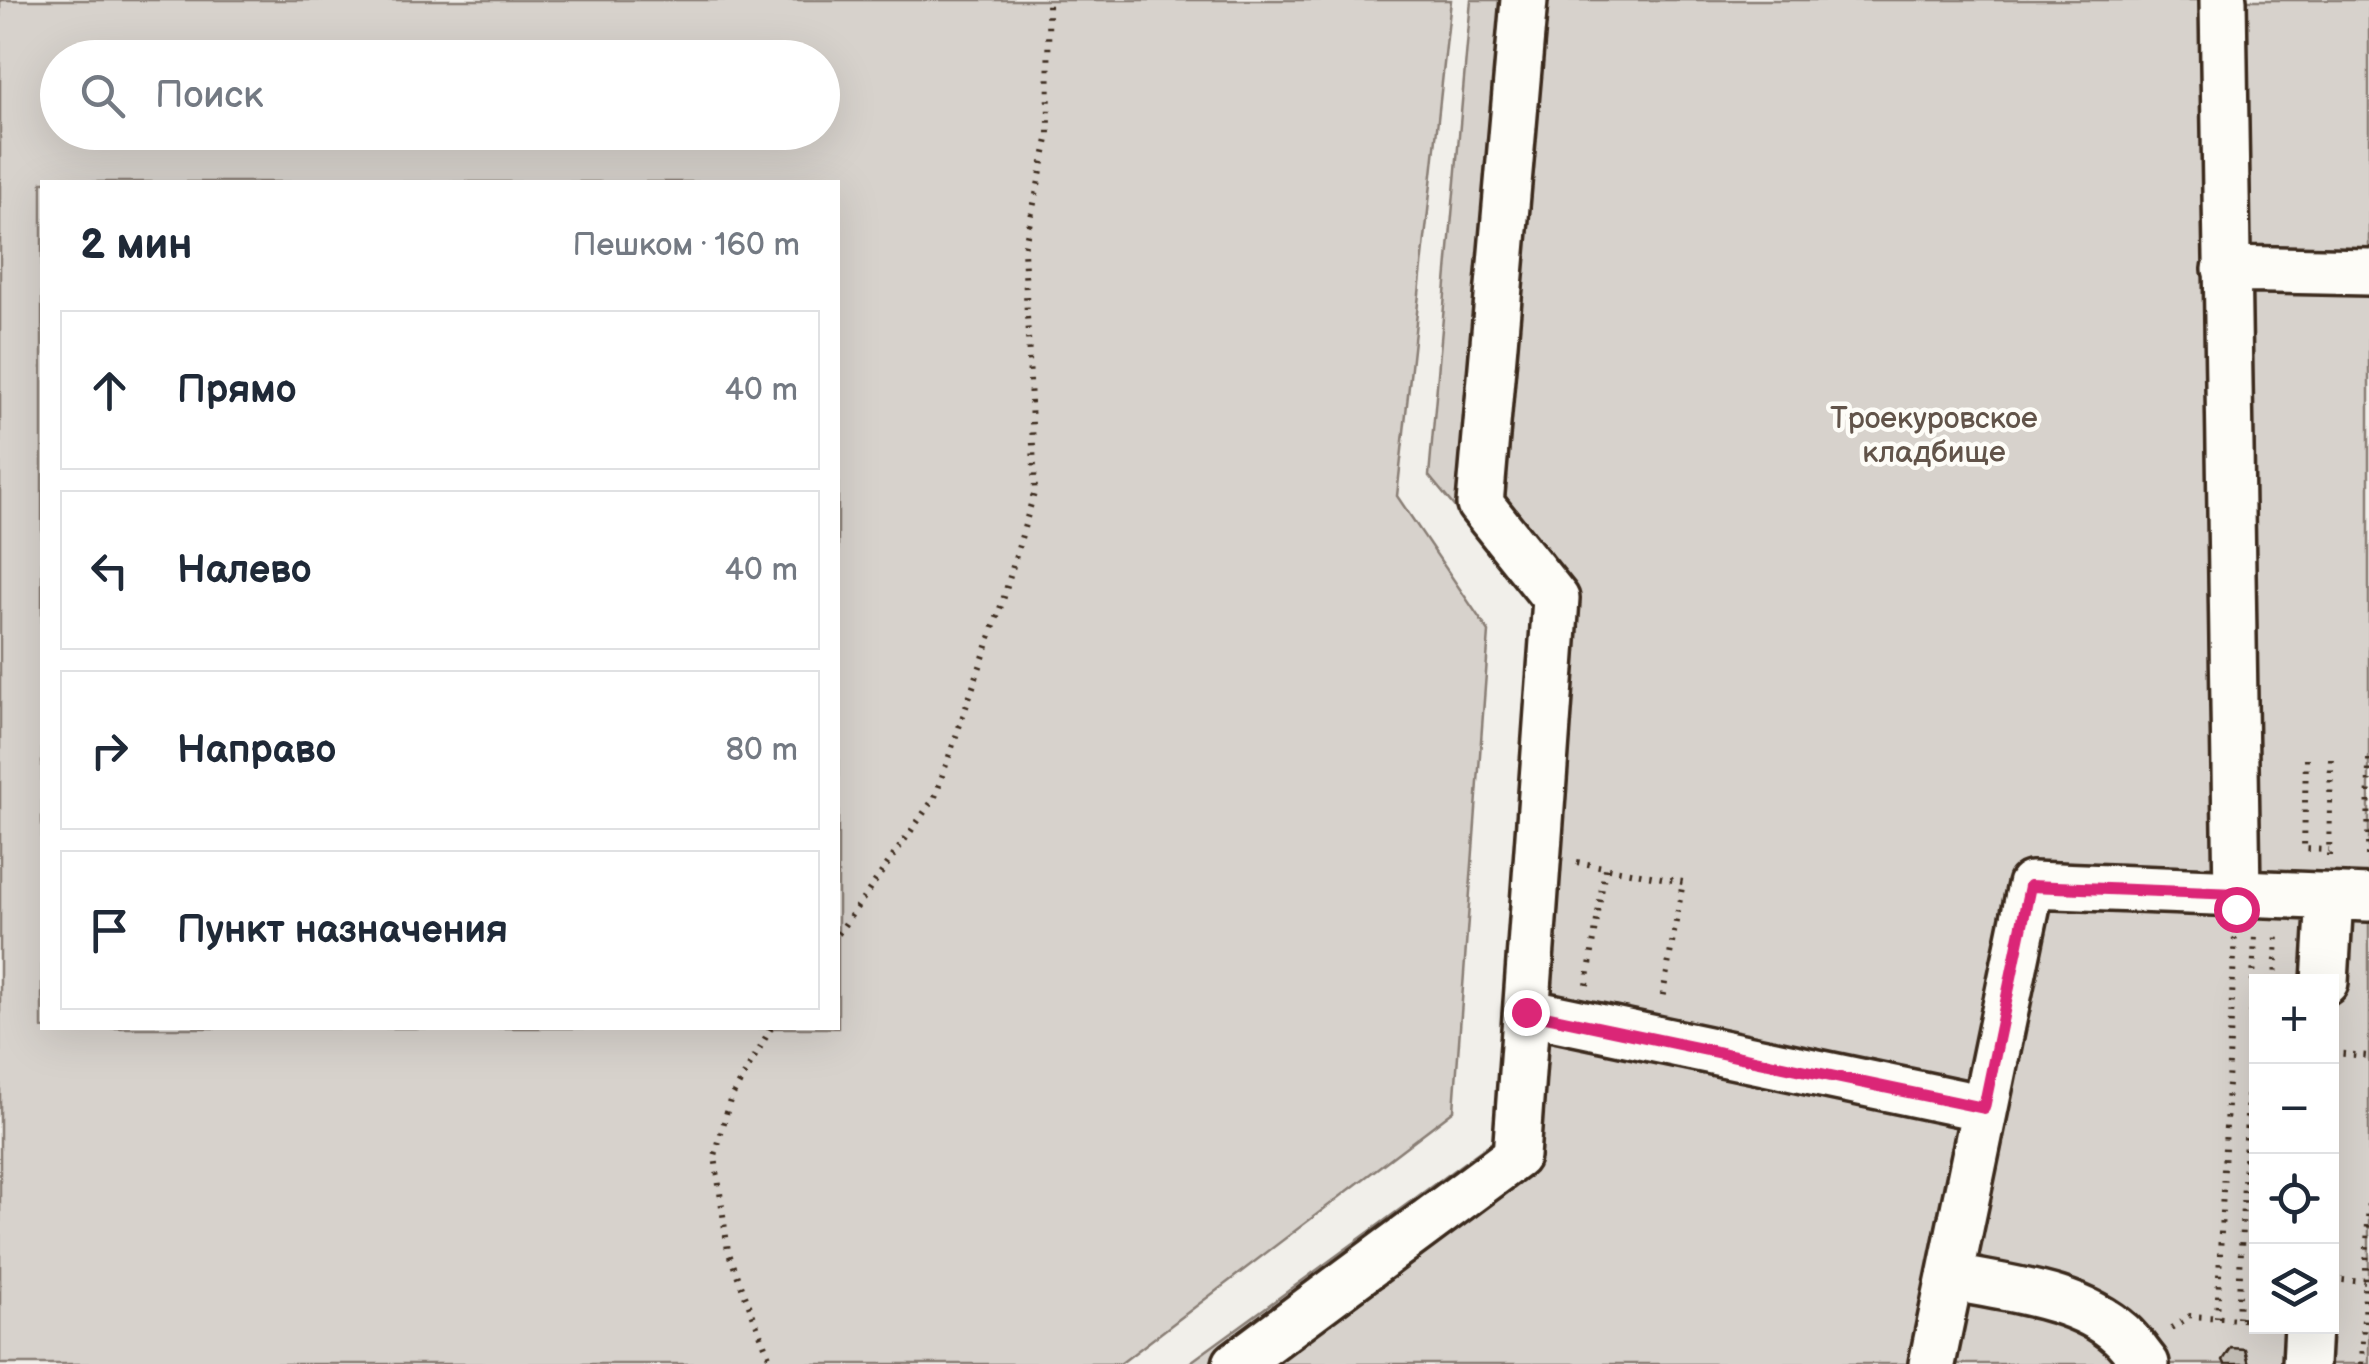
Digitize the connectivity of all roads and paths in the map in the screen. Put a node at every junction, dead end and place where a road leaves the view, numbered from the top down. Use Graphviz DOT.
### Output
graph roads {
  1 [pos="1048,0"];
  2 [pos="1524,0"];
  3 [pos="2222,0"];
  4 [pos="2226,270"];
  5 [pos="2369,272"];
  6 [pos="2331,757"];
  7 [pos="2369,757"];
  8 [pos="2306,758"];
  9 [pos="2292,849"];
  10 [pos="2304,849"];
  11 [pos="2328,850"];
  12 [pos="1536,854"];
  13 [pos="1605,868"];
  14 [pos="2247,894"];
  15 [pos="2356,898"];
  16 [pos="840,931"];
  17 [pos="2328,974"];
  18 [pos="1526,1012"];
  19 [pos="1581,1022"];
  20 [pos="770,1030"];
  21 [pos="1655,1038"];
  22 [pos="2339,1054"];
  23 [pos="2369,1056"];
  24 [pos="1984,1108"];
  25 [pos="2369,1198"];
  26 [pos="1950,1277"];
  27 [pos="2339,1280"];
  28 [pos="2367,1282"];
  29 [pos="2216,1318"];
  30 [pos="2238,1318"];
  31 [pos="2249,1319"];
  32 [pos="2308,1334"];
  33 [pos="2140,1357"];
  34 [pos="772,1364"];
  35 [pos="1236,1364"];
  36 [pos="1932,1364"];
  37 [pos="2306,1364"];
  38 [pos="2362,1364"];
  1 -- 16 [label="path"];
  2 -- 12 [label="lane"];
  3 -- 4 [label="lane"];
  4 -- 5 [label="lane"];
  4 -- 14 [label="lane"];
  6 -- 11 [label="path"];
  7 -- 15 [label="path"];
  8 -- 10 [label="path"];
  9 -- 10 [label="path"];
  10 -- 11 [label="path"];
  11 -- 15 [label="path"];
  12 -- 13 [label="path"];
  12 -- 18 [label="lane"];
  13 -- 19 [label="path"];
  13 -- 21 [label="path"];
  14 -- 15 [label="lane"];
  14 -- 24 [label="lane"];
  14 -- 29 [label="path"];
  14 -- 30 [label="path"];
  15 -- 17 [label="lane"];
  18 -- 19 [label="lane"];
  18 -- 35 [label="lane"];
  19 -- 21 [label="lane"];
  20 -- 34 [label="path"];
  21 -- 24 [label="lane"];
  22 -- 23 [label="path"];
  24 -- 26 [label="lane"];
  25 -- 28 [label="path"];
  26 -- 33 [label="lane"];
  26 -- 36 [label="lane"];
  27 -- 28 [label="path"];
  28 -- 38 [label="path"];
  29 -- 30 [label="path"];
  29 -- 33 [label="path"];
  30 -- 31 [label="path"];
  32 -- 37 [label="lane"];
}
